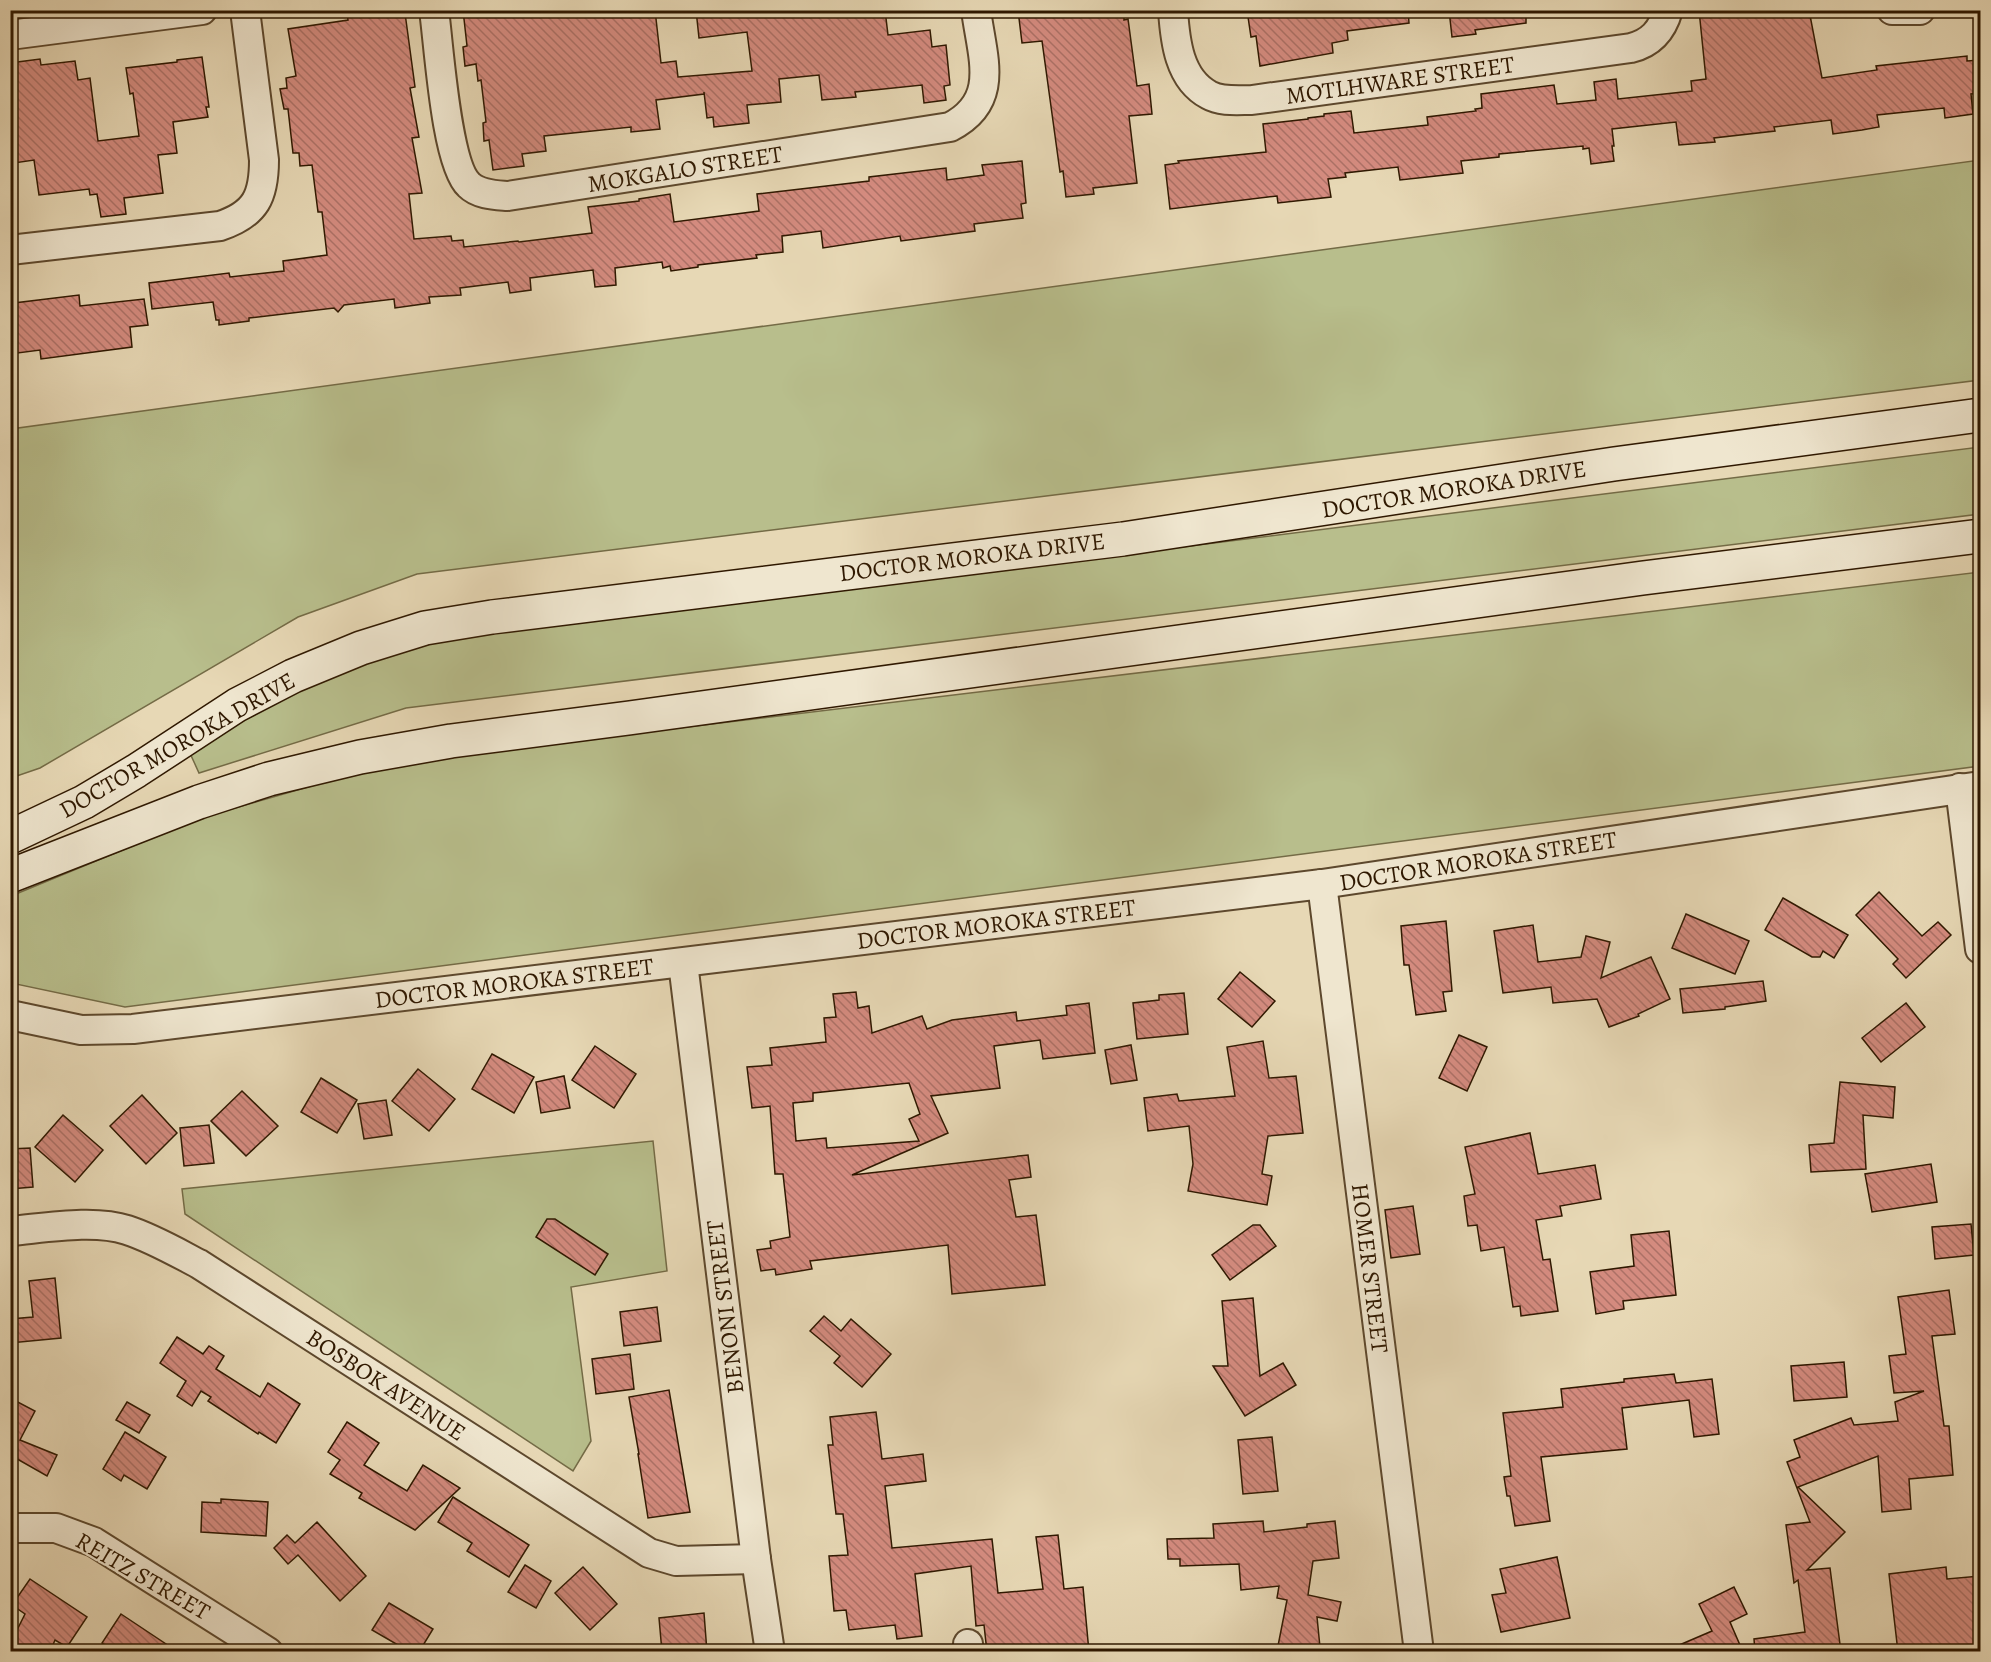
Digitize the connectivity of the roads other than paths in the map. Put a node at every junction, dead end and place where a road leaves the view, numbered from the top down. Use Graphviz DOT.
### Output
graph roads {
  1 [pos="202,10"];
  2 [pos="245,10"];
  3 [pos="434,10"];
  4 [pos="976,10"];
  5 [pos="1173,10"];
  6 [pos="1668,10"];
  7 [pos="1892,10"];
  8 [pos="1920,10"];
  9 [pos="10,35"];
  10 [pos="10,250"];
  11 [pos="1980,415"];
  12 [pos="1980,536"];
  13 [pos="1970,787"];
  14 [pos="10,837"];
  15 [pos="10,876"];
  16 [pos="1322,884"];
  17 [pos="1980,949"];
  18 [pos="683,963"];
  19 [pos="10,1015"];
  20 [pos="10,1231"];
  21 [pos="10,1528"];
  22 [pos="756,1559"];
  23 [pos="268,1652"];
  24 [pos="770,1652"];
  25 [pos="1419,1652"];
  1 -- 9 [label="street"];
  2 -- 10 [label="street"];
  3 -- 4 [label="street, MOKGALO STREET"];
  5 -- 6 [label="street, MOTLHWARE STREET"];
  7 -- 8 [label="street"];
  11 -- 14 [label="street, DOCTOR MOROKA DRIVE"];
  12 -- 15 [label="street, DOCTOR MOROKA DRIVE"];
  13 -- 16 [label="street, DOCTOR MOROKA STREET"];
  13 -- 17 [label="street"];
  16 -- 18 [label="street, DOCTOR MOROKA STREET"];
  16 -- 25 [label="street, HOMER STREET"];
  18 -- 19 [label="street, DOCTOR MOROKA STREET"];
  18 -- 22 [label="street, BENONI STREET"];
  20 -- 22 [label="street, BOSBOK AVENUE"];
  21 -- 23 [label="street, REITZ STREET"];
  22 -- 24 [label="street, BENONI STREET"];
}
